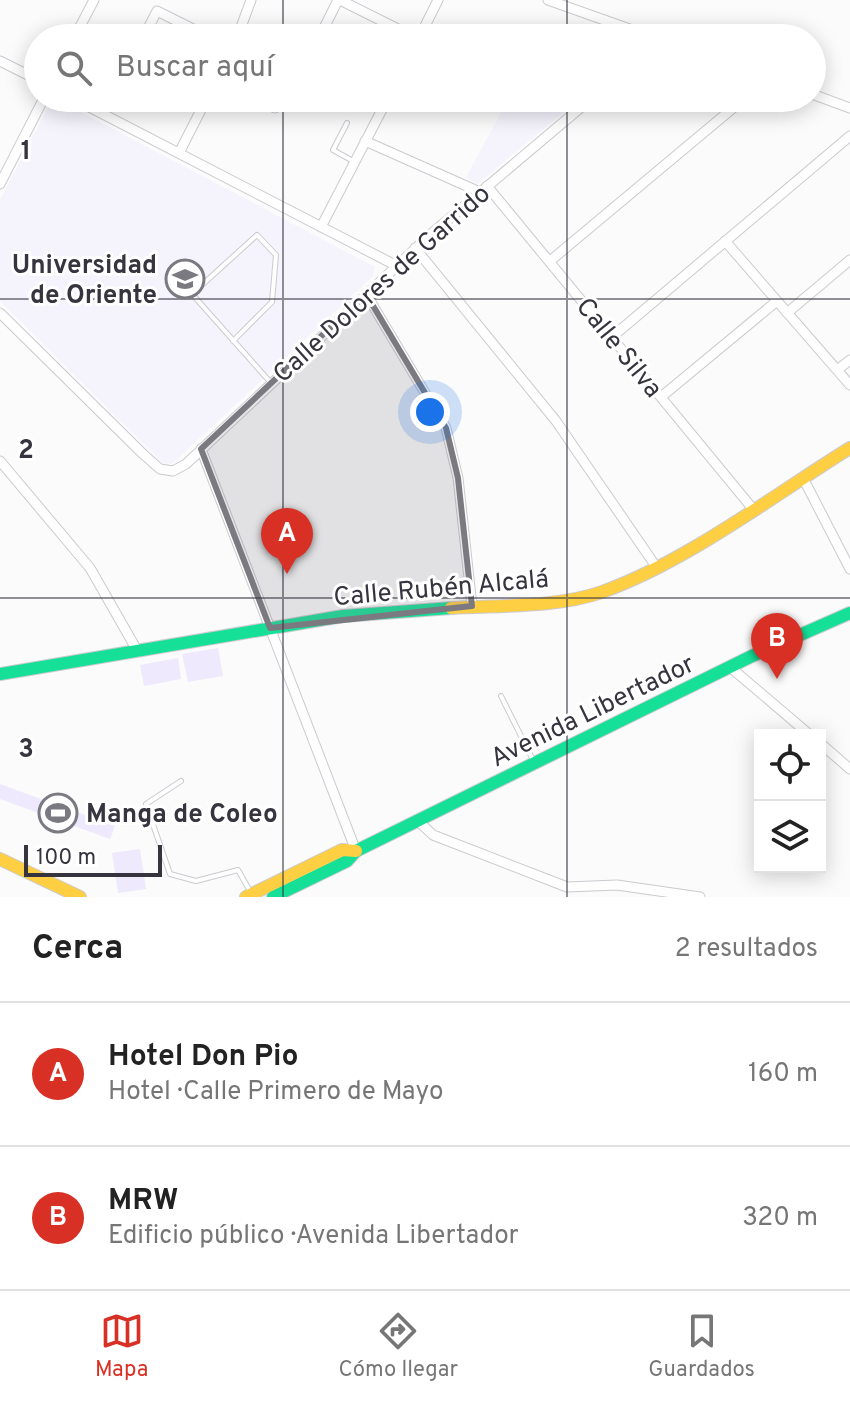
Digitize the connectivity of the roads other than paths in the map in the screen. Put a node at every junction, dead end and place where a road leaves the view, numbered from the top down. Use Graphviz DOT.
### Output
graph roads {
  1 [pos="94,0"];
  2 [pos="251,0"];
  3 [pos="339,0"];
  4 [pos="438,0"];
  5 [pos="548,0"];
  6 [pos="81,24"];
  7 [pos="150,24"];
  8 [pos="183,24"];
  9 [pos="242,24"];
  10 [pos="326,24"];
  11 [pos="388,24"];
  12 [pos="425,24"];
  13 [pos="616,24"];
  14 [pos="0,61"];
  15 [pos="24,73"];
  16 [pos="826,99"];
  17 [pos="850,108"];
  18 [pos="37,112"];
  19 [pos="99,112"];
  20 [pos="200,112"];
  21 [pos="381,112"];
  22 [pos="575,112"];
  23 [pos="728,112"];
  24 [pos="347,123"];
  25 [pos="850,136"];
  26 [pos="365,141"];
  27 [pos="179,153"];
  28 [pos="355,162"];
  29 [pos="0,184"];
  30 [pos="483,189"];
  31 [pos="321,227"];
  32 [pos="725,241"];
  33 [pos="415,248"];
  34 [pos="850,260"];
  35 [pos="550,261"];
  36 [pos="397,266"];
  37 [pos="366,294"];
  38 [pos="777,301"];
  39 [pos="0,313"];
  40 [pos="787,313"];
  41 [pos="612,337"];
  42 [pos="233,341"];
  43 [pos="850,360"];
  44 [pos="837,370"];
  45 [pos="271,383"];
  46 [pos="850,385"];
  47 [pos="661,397"];
  48 [pos="850,448"];
  49 [pos="201,449"];
  50 [pos="0,461"];
  51 [pos="803,478"];
  52 [pos="753,509"];
  53 [pos="657,568"];
  54 [pos="850,569"];
  55 [pos="472,606"];
  56 [pos="850,613"];
  57 [pos="270,628"];
  58 [pos="138,652"];
  59 [pos="730,667"];
  60 [pos="0,674"];
  61 [pos="501,696"];
  62 [pos="803,729"];
  63 [pos="826,748"];
  64 [pos="534,763"];
  65 [pos="850,769"];
  66 [pos="181,781"];
  67 [pos="417,820"];
  68 [pos="356,851"];
  69 [pos="0,859"];
  70 [pos="0,872"];
  71 [pos="250,896"];
  72 [pos="54,897"];
  73 [pos="80,897"];
  74 [pos="273,897"];
  75 [pos="700,897"];
  1 -- 6 [label="street"];
  2 -- 9 [label="street"];
  3 -- 10 [label="street"];
  3 -- 11 [label="street"];
  4 -- 12 [label="street"];
  5 -- 13 [label="street"];
  7 -- 8 [label="street"];
  14 -- 15 [label="street"];
  16 -- 17 [label="street"];
  18 -- 29 [label="street"];
  19 -- 27 [label="street"];
  20 -- 27 [label="street"];
  21 -- 26 [label="street"];
  22 -- 30 [label="street, Calle Dolores de Garrido"];
  23 -- 35 [label="street"];
  24 -- 28 [label="lane"];
  25 -- 32 [label="street"];
  26 -- 28 [label="street"];
  26 -- 30 [label="street"];
  27 -- 31 [label="street"];
  28 -- 31 [label="street"];
  30 -- 33 [label="street, Calle Dolores de Garrido"];
  30 -- 35 [label="street, Calle Silva"];
  31 -- 36 [label="street"];
  32 -- 38 [label="street"];
  32 -- 41 [label="street"];
  33 -- 36 [label="street, Calle Dolores de Garrido"];
  33 -- 53 [label="street"];
  34 -- 40 [label="street"];
  35 -- 41 [label="street, Calle Silva"];
  36 -- 37 [label="street, Calle Dolores de Garrido"];
  37 -- 45 [label="street, Calle Dolores de Garrido"];
  37 -- 55 [label="street"];
  38 -- 40 [label="street"];
  38 -- 47 [label="street"];
  39 -- 49 [label="street, Calle Dolores de Garrido"];
  40 -- 44 [label="street"];
  41 -- 47 [label="street, Calle Silva"];
  42 -- 42 [label="lane"];
  42 -- 45 [label="lane"];
  43 -- 44 [label="street"];
  44 -- 46 [label="street"];
  45 -- 49 [label="street, Calle Dolores de Garrido"];
  47 -- 52 [label="street, Calle Silva"];
  48 -- 51 [label="main road, Calle Rubén Alcalá"];
  49 -- 57 [label="street"];
  50 -- 58 [label="street"];
  51 -- 52 [label="main road, Calle Rubén Alcalá"];
  51 -- 54 [label="street"];
  52 -- 53 [label="main road, Calle Rubén Alcalá"];
  53 -- 55 [label="main road, Calle Rubén Alcalá"];
  55 -- 57 [label="main road, Calle Rubén Alcalá"];
  56 -- 59 [label="main road, Avenida Libertador"];
  57 -- 58 [label="main road, Calle Rubén Alcalá"];
  57 -- 68 [label="street"];
  58 -- 60 [label="main road, Calle Rubén Alcalá"];
  59 -- 62 [label="street"];
  59 -- 64 [label="main road, Avenida Libertador"];
  61 -- 64 [label="lane"];
  63 -- 65 [label="street"];
  64 -- 67 [label="main road, Avenida Libertador"];
  66 -- 71 [label="lane"];
  67 -- 68 [label="main road, Avenida Libertador"];
  67 -- 75 [label="street"];
  68 -- 71 [label="main road, Avenida Libertador"];
  68 -- 74 [label="main road, Avenida Libertador"];
  69 -- 73 [label="main road"];
  70 -- 72 [label="main road"];
}
